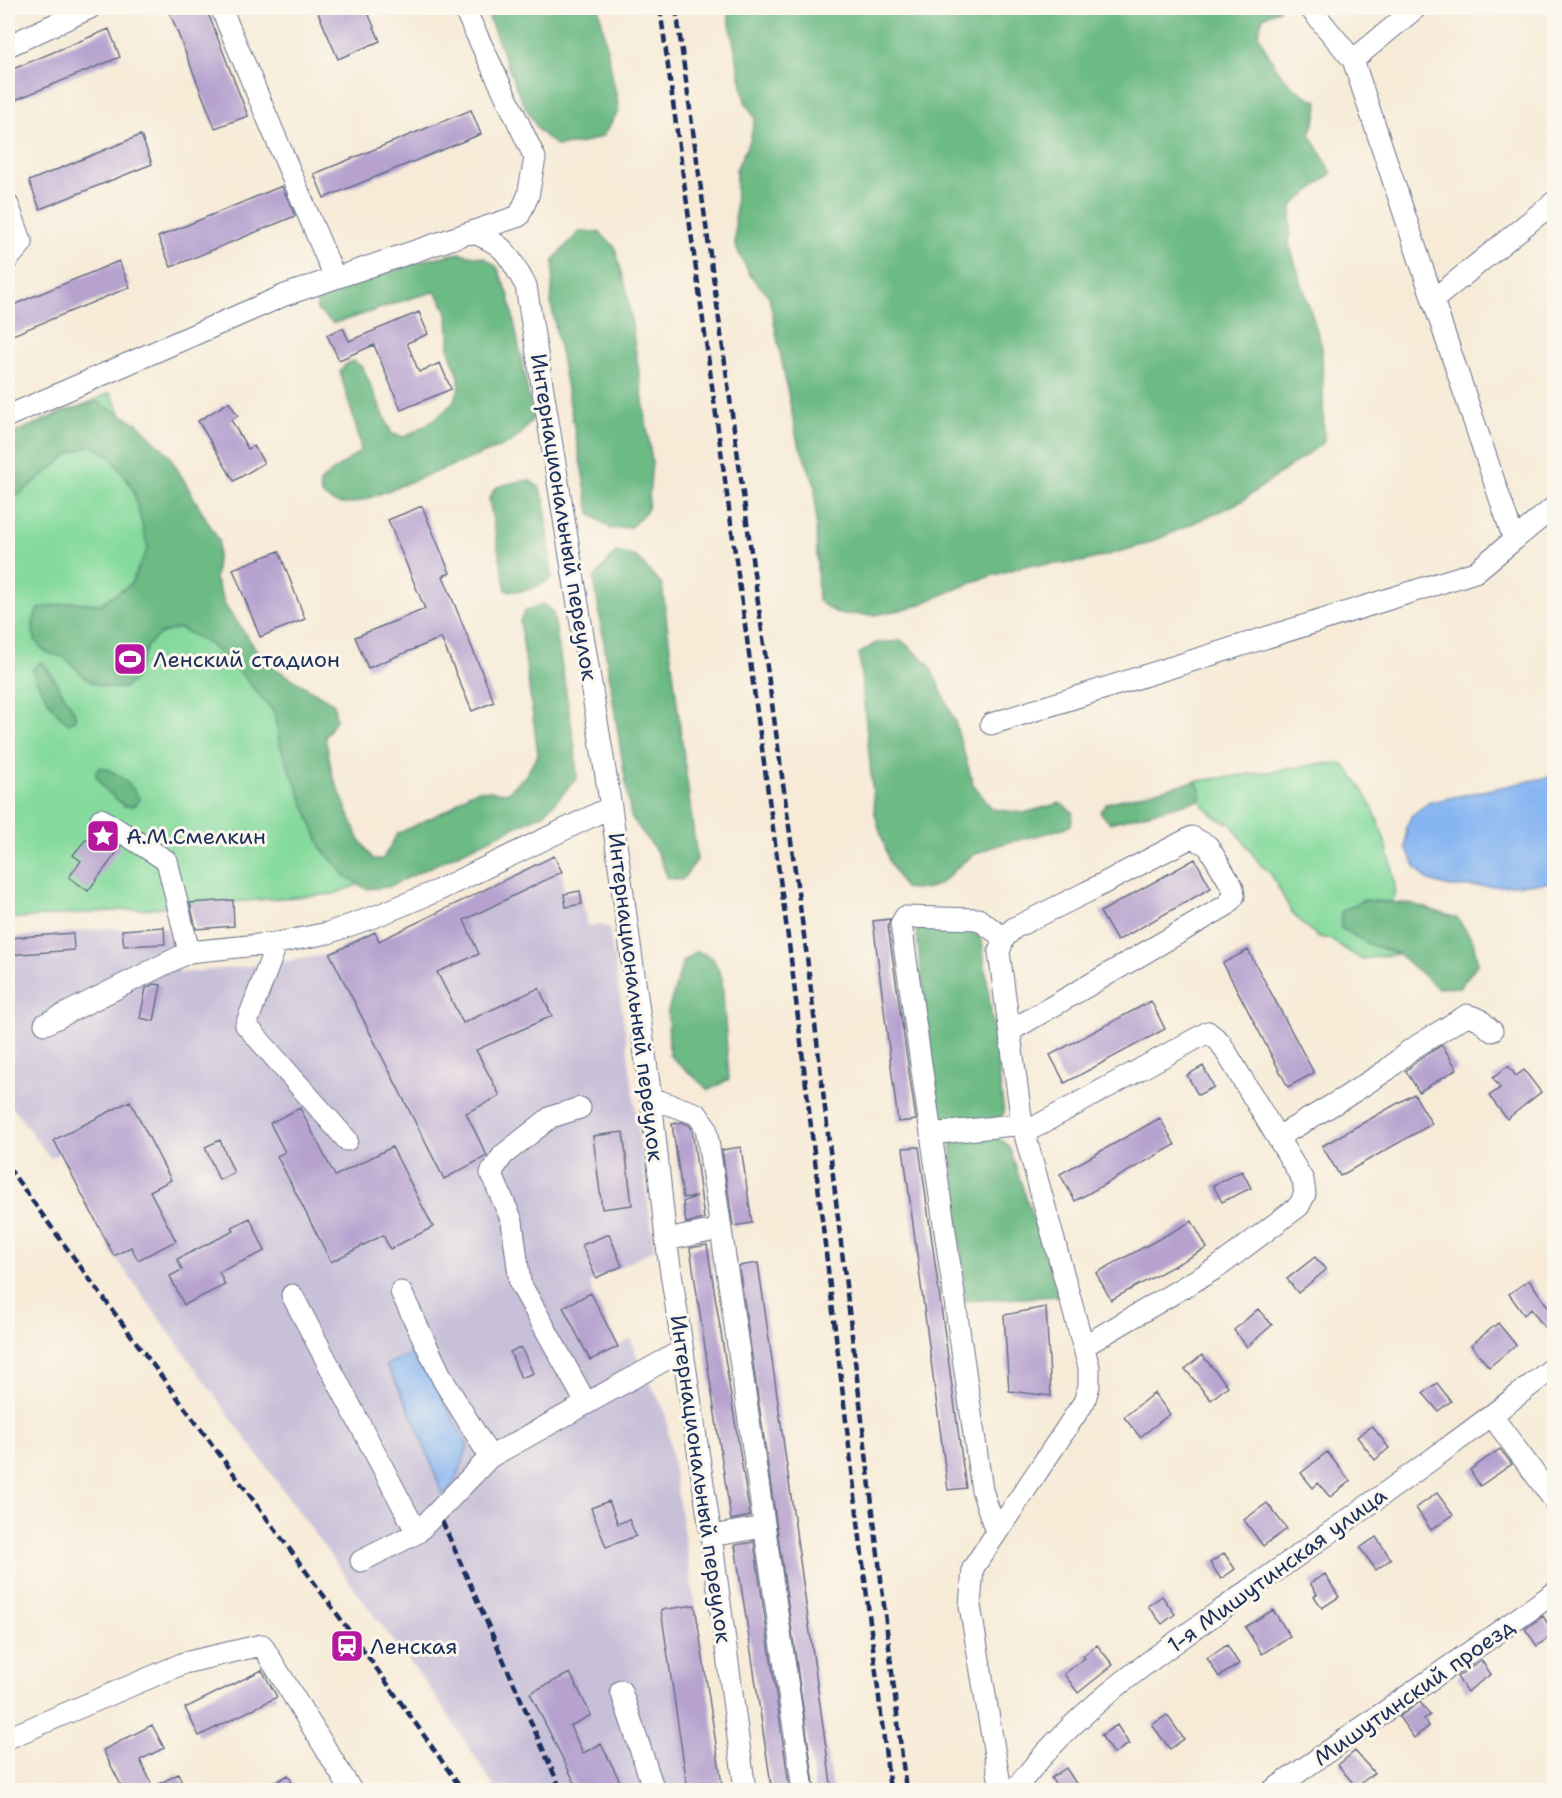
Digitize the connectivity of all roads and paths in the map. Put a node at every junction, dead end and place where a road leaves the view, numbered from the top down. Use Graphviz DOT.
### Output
graph roads {
  1 [pos="90,8"];
  2 [pos="221,8"];
  3 [pos="464,8"];
  4 [pos="1310,8"];
  5 [pos="1416,8"];
  6 [pos="8,46"];
  7 [pos="1353,60"];
  8 [pos="1554,202"];
  9 [pos="8,205"];
  10 [pos="471,232"];
  11 [pos="8,259"];
  12 [pos="335,279"];
  13 [pos="1433,300"];
  14 [pos="8,416"];
  15 [pos="1554,507"];
  16 [pos="1514,540"];
  17 [pos="991,724"];
  18 [pos="611,807"];
  19 [pos="101,819"];
  20 [pos="1004,938"];
  21 [pos="277,943"];
  22 [pos="189,952"];
  23 [pos="45,1024"];
  24 [pos="1010,1031"];
  25 [pos="1492,1031"];
  26 [pos="651,1098"];
  27 [pos="580,1108"];
  28 [pos="1023,1128"];
  29 [pos="931,1134"];
  30 [pos="1278,1137"];
  31 [pos="347,1140"];
  32 [pos="721,1229"];
  33 [pos="666,1240"];
  34 [pos="401,1292"];
  35 [pos="292,1295"];
  36 [pos="1084,1346"];
  37 [pos="683,1350"];
  38 [pos="1554,1366"];
  39 [pos="586,1403"];
  40 [pos="1492,1416"];
  41 [pos="490,1457"];
  42 [pos="1554,1500"];
  43 [pos="764,1527"];
  44 [pos="996,1532"];
  45 [pos="417,1533"];
  46 [pos="711,1536"];
  47 [pos="361,1561"];
  48 [pos="1554,1593"];
  49 [pos="621,1691"];
  50 [pos="8,1738"];
  51 [pos="351,1791"];
  52 [pos="654,1791"];
  53 [pos="745,1791"];
  54 [pos="803,1791"];
  55 [pos="1001,1791"];
  56 [pos="1014,1791"];
  57 [pos="1274,1791"];
  1 -- 6 [label="street"];
  2 -- 12 [label="street"];
  3 -- 10 [label="street"];
  4 -- 7 [label="street"];
  5 -- 7 [label="street"];
  7 -- 13 [label="street"];
  8 -- 13 [label="street"];
  9 -- 11 [label="street"];
  10 -- 12 [label="street"];
  10 -- 18 [label="street, Интернациональный переулок"];
  12 -- 14 [label="street"];
  13 -- 16 [label="street"];
  15 -- 16 [label="street"];
  16 -- 17 [label="street"];
  18 -- 21 [label="street"];
  18 -- 26 [label="street, Интернациональный переулок"];
  19 -- 22 [label="street"];
  20 -- 24 [label="street"];
  20 -- 24 [label="street"];
  20 -- 29 [label="street"];
  21 -- 22 [label="street"];
  21 -- 31 [label="street"];
  22 -- 23 [label="street"];
  24 -- 28 [label="street"];
  25 -- 30 [label="street"];
  26 -- 32 [label="street"];
  26 -- 33 [label="street, Интернациональный переулок"];
  27 -- 39 [label="street"];
  28 -- 29 [label="street"];
  28 -- 30 [label="street"];
  28 -- 36 [label="street"];
  29 -- 44 [label="street"];
  30 -- 36 [label="street"];
  32 -- 33 [label="street"];
  32 -- 43 [label="street"];
  33 -- 37 [label="street, Интернациональный переулок"];
  34 -- 41 [label="street"];
  35 -- 45 [label="street"];
  36 -- 44 [label="street"];
  37 -- 39 [label="street"];
  37 -- 46 [label="street, Интернациональный переулок"];
  38 -- 40 [label="street, 1-я Мишутинская улица"];
  39 -- 41 [label="street"];
  40 -- 42 [label="street"];
  40 -- 56 [label="street, 1-я Мишутинская улица"];
  41 -- 45 [label="street"];
  43 -- 46 [label="street"];
  43 -- 54 [label="street"];
  44 -- 55 [label="street"];
  45 -- 47 [label="street"];
  46 -- 53 [label="street, Интернациональный переулок"];
  48 -- 57 [label="street, Мишутинский проезд"];
  49 -- 52 [label="street"];
  50 -- 51 [label="street"];
}
